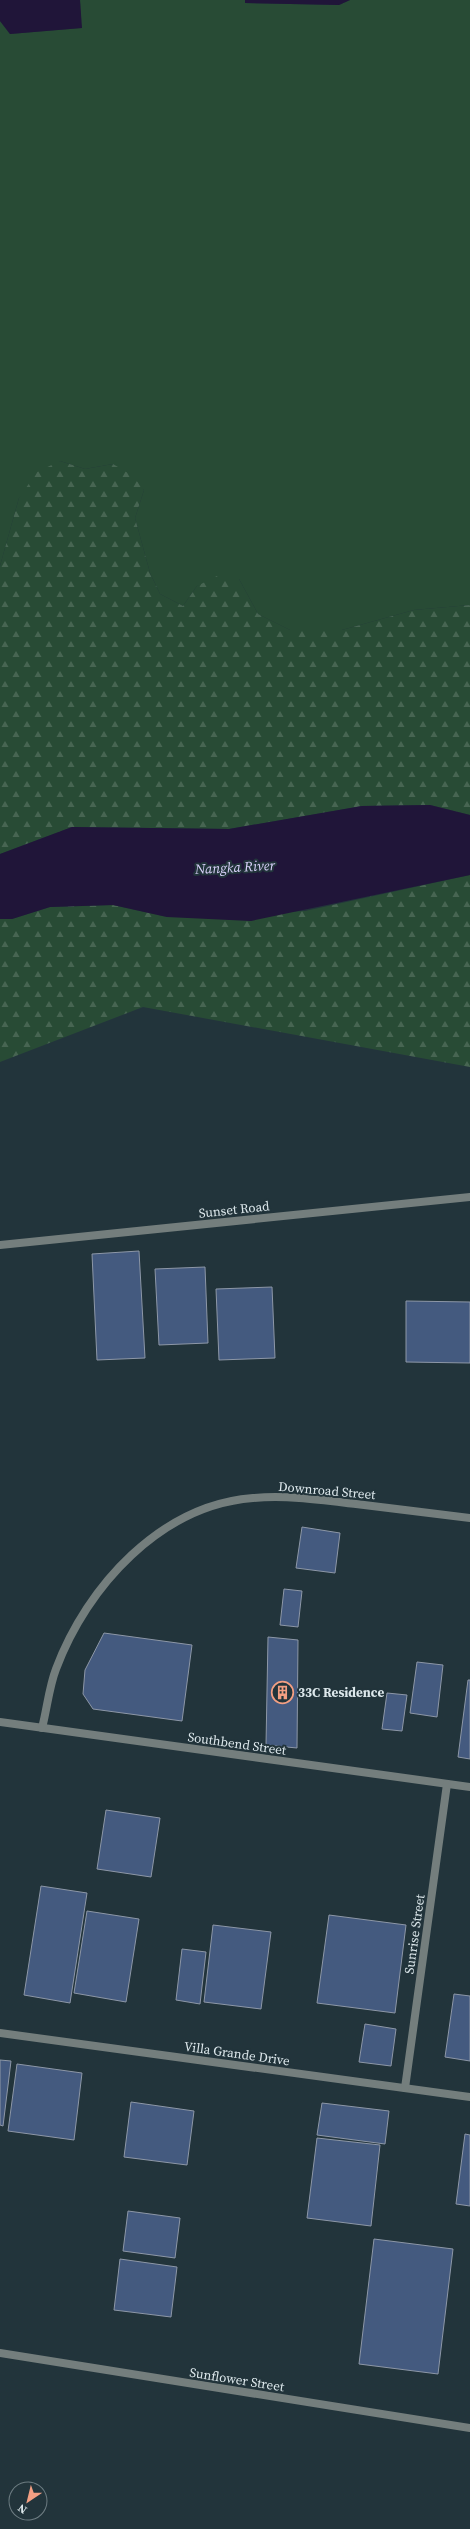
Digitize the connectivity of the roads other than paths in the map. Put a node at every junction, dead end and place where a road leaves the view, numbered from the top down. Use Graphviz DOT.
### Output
graph roads {
  1 [pos="470,1197"];
  2 [pos="0,1246"];
  3 [pos="470,1518"];
  4 [pos="0,1722"];
  5 [pos="42,1728"];
  6 [pos="447,1784"];
  7 [pos="470,1787"];
  8 [pos="0,2033"];
  9 [pos="405,2088"];
  10 [pos="470,2097"];
  11 [pos="0,2354"];
  12 [pos="470,2428"];
  1 -- 2 [label="street, Sunset Road"];
  3 -- 5 [label="street, Downroad Street"];
  4 -- 5 [label="street, Southbend Street"];
  5 -- 6 [label="street, Southbend Street"];
  6 -- 7 [label="street, Southbend Street"];
  6 -- 9 [label="street, Sunrise Street"];
  8 -- 9 [label="street, Villa Grande Drive"];
  9 -- 10 [label="street, Villa Grande Drive"];
  11 -- 12 [label="street, Sunflower Street"];
}
